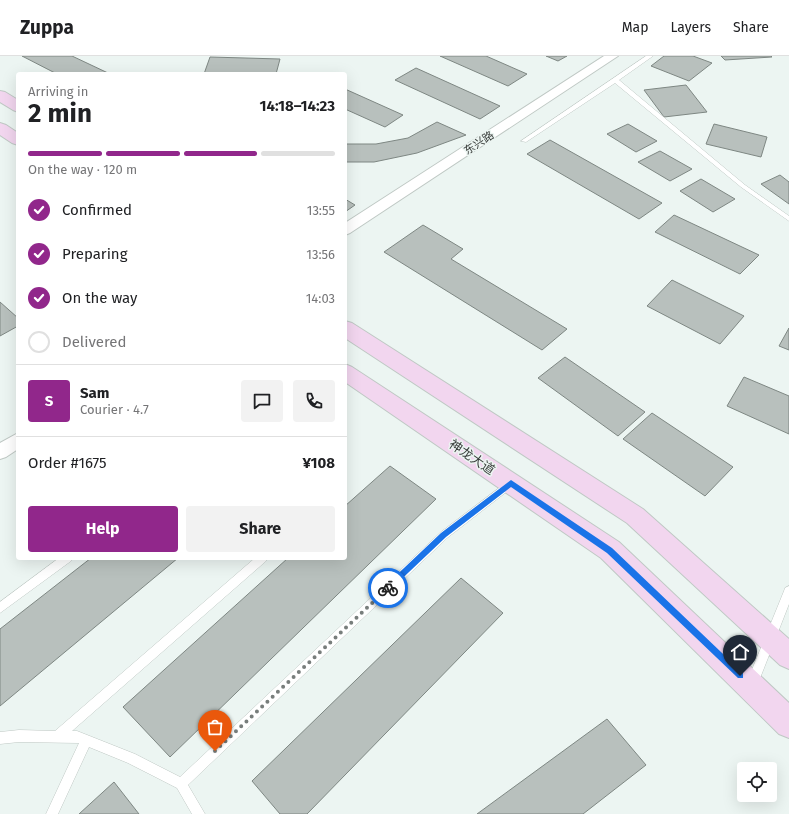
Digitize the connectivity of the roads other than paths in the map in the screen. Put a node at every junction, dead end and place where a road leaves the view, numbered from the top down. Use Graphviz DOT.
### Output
graph roads {
  1 [pos="612,56"];
  2 [pos="650,56"];
  3 [pos="615,80"];
  4 [pos="0,95"];
  5 [pos="16,106"];
  6 [pos="0,128"];
  7 [pos="16,139"];
  8 [pos="524,141"];
  9 [pos="789,219"];
  10 [pos="347,229"];
  11 [pos="347,329"];
  12 [pos="347,373"];
  13 [pos="16,441"];
  14 [pos="0,452"];
  15 [pos="511,483"];
  16 [pos="64,560"];
  17 [pos="260,560"];
  18 [pos="789,591"];
  19 [pos="0,608"];
  20 [pos="770,639"];
  21 [pos="789,656"];
  22 [pos="751,686"];
  23 [pos="789,724"];
  24 [pos="57,737"];
  25 [pos="0,738"];
  26 [pos="86,741"];
  27 [pos="181,784"];
  28 [pos="52,814"];
  29 [pos="199,814"];
  1 -- 10 [label="street, 东兴路"];
  2 -- 3 [label="lane"];
  3 -- 8 [label="lane"];
  3 -- 9 [label="lane"];
  4 -- 5 [label="main road"];
  6 -- 7 [label="main road"];
  11 -- 20 [label="main road"];
  12 -- 15 [label="main road, 神龙大道"];
  13 -- 14 [label="street"];
  15 -- 22 [label="main road, 神龙大道"];
  15 -- 27 [label="lane"];
  16 -- 19 [label="lane"];
  17 -- 24 [label="lane"];
  18 -- 20 [label="lane"];
  20 -- 21 [label="main road"];
  20 -- 22 [label="lane"];
  22 -- 23 [label="main road, 神龙大道"];
  24 -- 25 [label="lane"];
  24 -- 26 [label="lane"];
  26 -- 27 [label="lane"];
  26 -- 28 [label="lane"];
  27 -- 29 [label="lane"];
}
